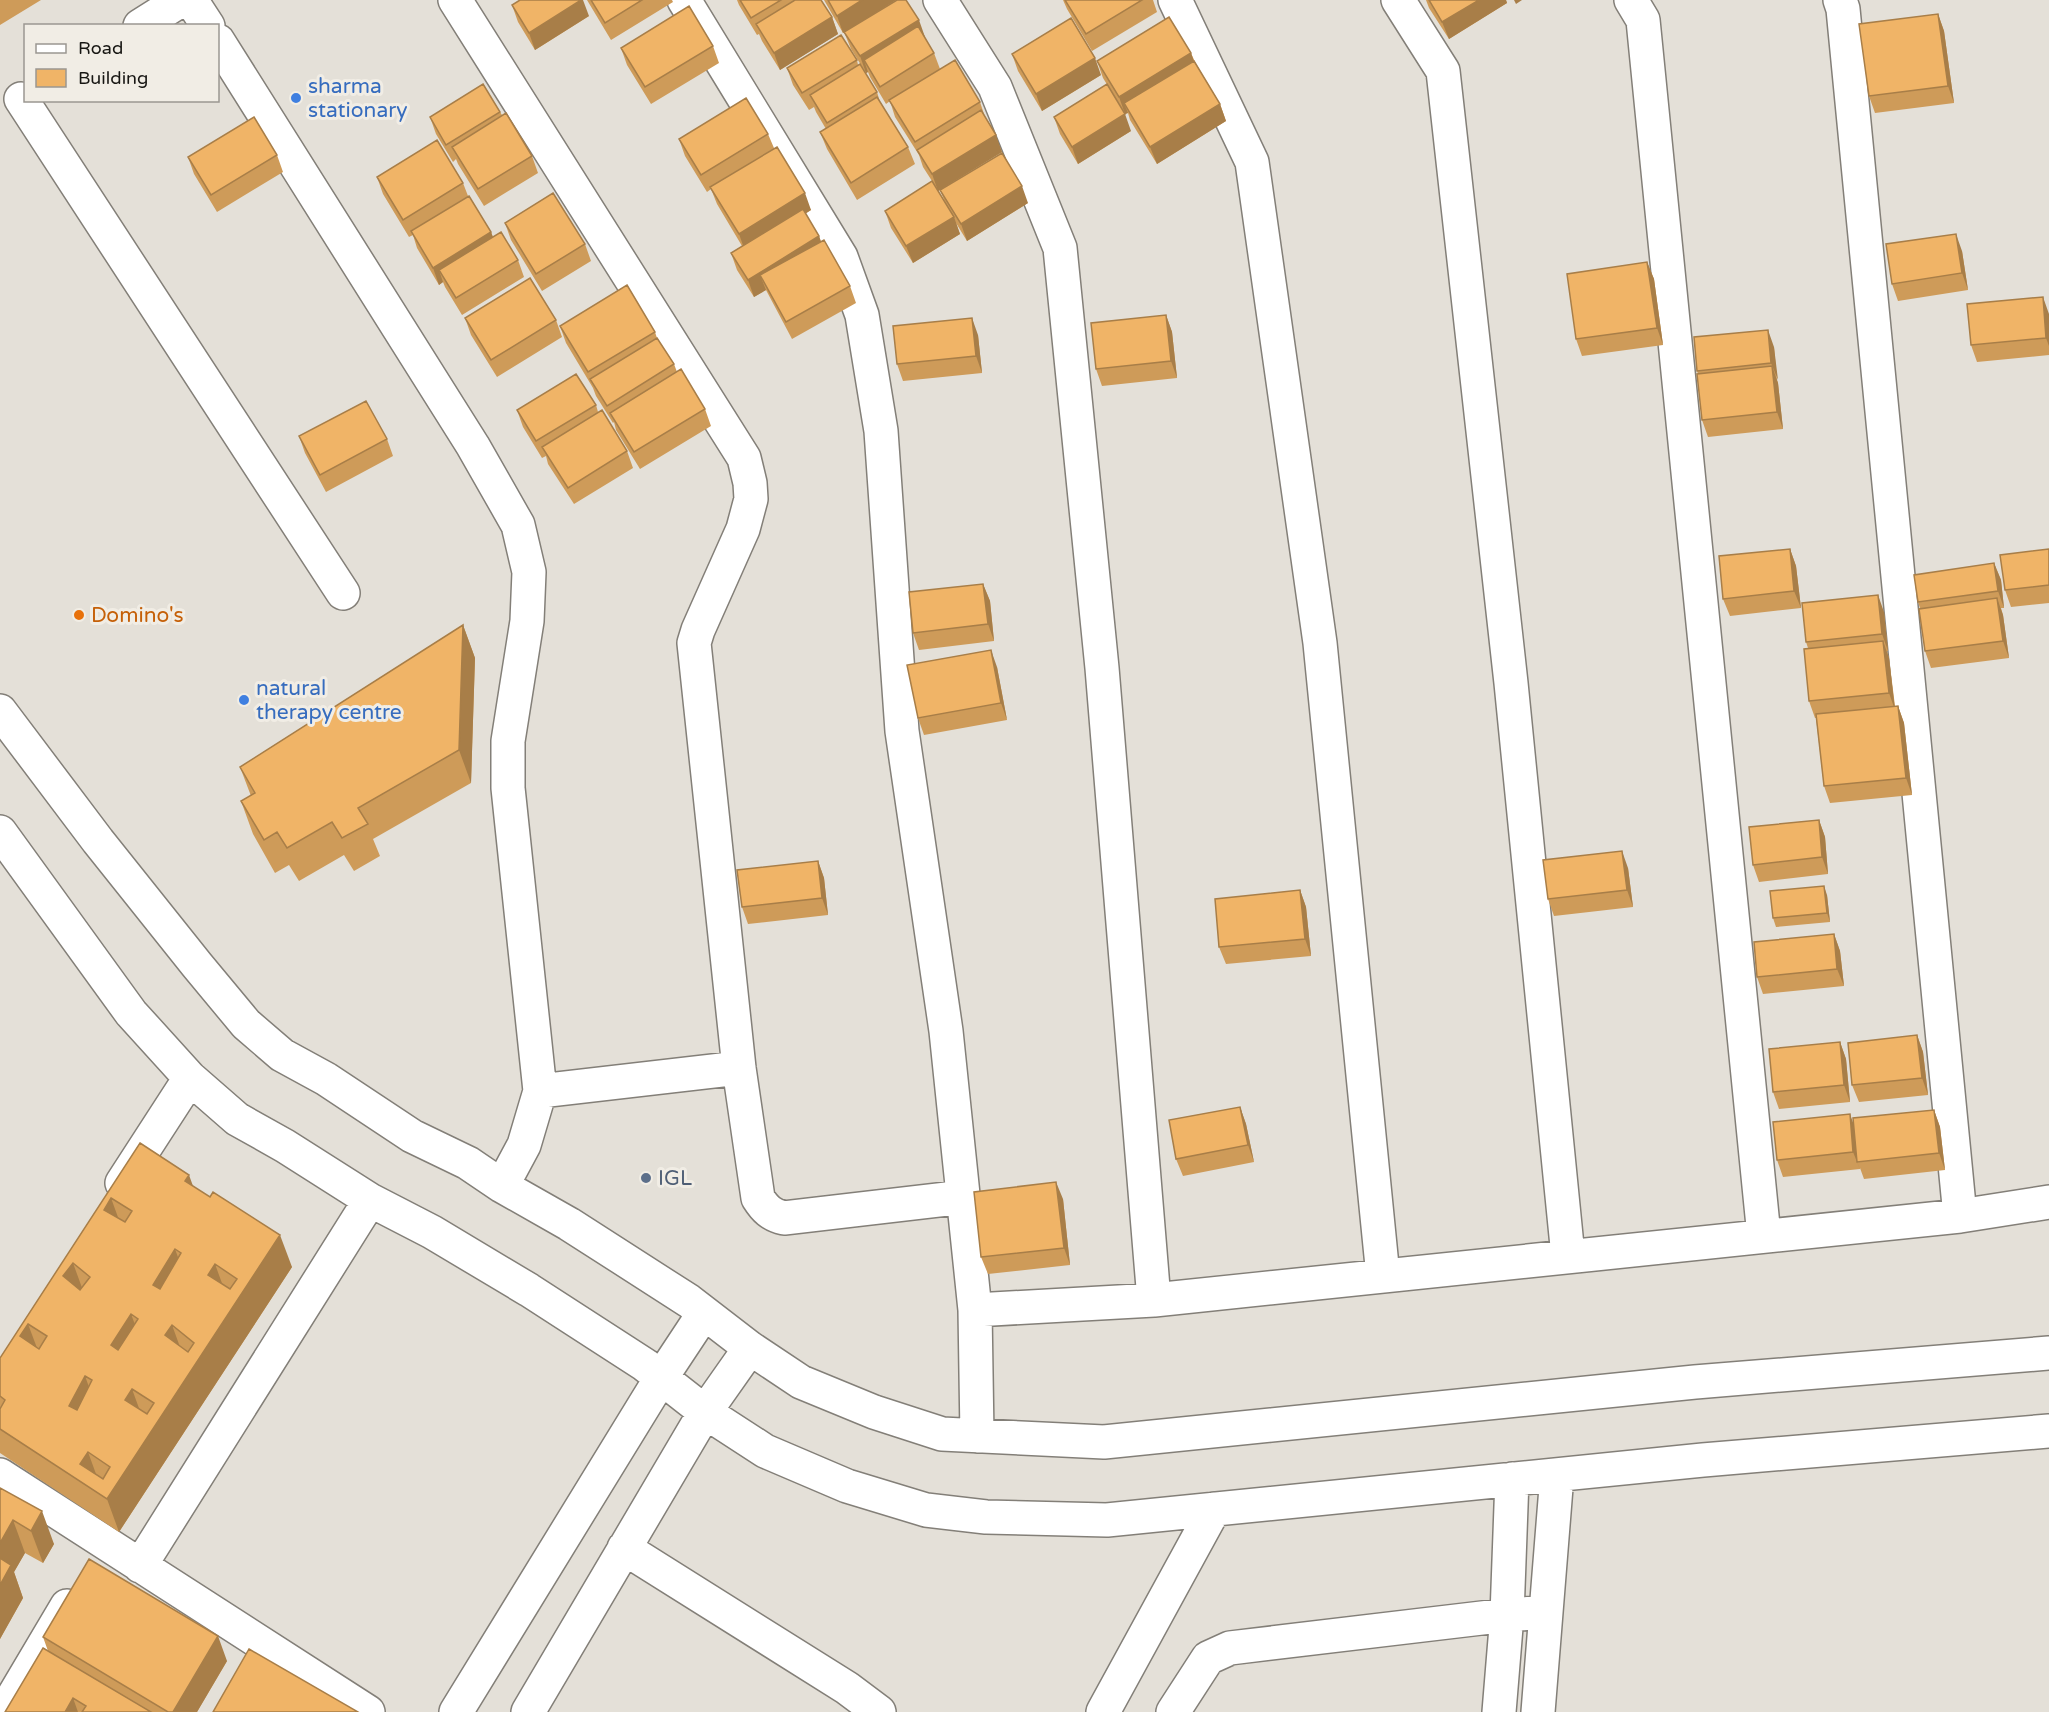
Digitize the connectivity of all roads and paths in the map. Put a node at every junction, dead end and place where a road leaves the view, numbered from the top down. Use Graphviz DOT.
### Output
graph roads {
  1 [pos="181,0"];
  2 [pos="191,0"];
  3 [pos="455,0"];
  4 [pos="684,0"];
  5 [pos="940,0"];
  6 [pos="1175,0"];
  7 [pos="1398,0"];
  8 [pos="1630,0"];
  9 [pos="1840,0"];
  10 [pos="143,24"];
  11 [pos="207,24"];
  12 [pos="219,43"];
  13 [pos="15,102"];
  14 [pos="343,593"];
  15 [pos="0,711"];
  16 [pos="0,832"];
  17 [pos="739,1068"];
  18 [pos="190,1078"];
  19 [pos="540,1091"];
  20 [pos="502,1186"];
  21 [pos="964,1197"];
  22 [pos="370,1200"];
  23 [pos="2049,1202"];
  24 [pos="108,1205"];
  25 [pos="1960,1216"];
  26 [pos="1764,1236"];
  27 [pos="1568,1256"];
  28 [pos="1383,1276"];
  29 [pos="1154,1300"];
  30 [pos="975,1310"];
  31 [pos="704,1313"];
  32 [pos="750,1348"];
  33 [pos="2049,1353"];
  34 [pos="661,1378"];
  35 [pos="705,1412"];
  36 [pos="2049,1431"];
  37 [pos="977,1436"];
  38 [pos="0,1475"];
  39 [pos="1557,1475"];
  40 [pos="1512,1479"];
  41 [pos="1214,1509"];
  42 [pos="105,1543"];
  43 [pos="624,1548"];
  44 [pos="140,1566"];
  45 [pos="1546,1612"];
  46 [pos="1507,1614"];
  47 [pos="262,1643"];
  48 [pos="244,1672"];
  49 [pos="839,1700"];
  50 [pos="3,1712"];
  51 [pos="368,1712"];
  52 [pos="456,1712"];
  53 [pos="528,1712"];
  54 [pos="879,1712"];
  55 [pos="1103,1712"];
  56 [pos="1173,1712"];
  57 [pos="1499,1712"];
  58 [pos="1538,1712"];
  1 -- 10 [label="street"];
  2 -- 11 [label="street"];
  3 -- 17 [label="street"];
  4 -- 21 [label="street"];
  5 -- 29 [label="street"];
  6 -- 28 [label="street"];
  7 -- 27 [label="street"];
  8 -- 26 [label="street"];
  9 -- 25 [label="street"];
  12 -- 19 [label="street"];
  13 -- 14 [label="street"];
  15 -- 20 [label="street"];
  16 -- 18 [label="street"];
  17 -- 19 [label="street"];
  17 -- 21 [label="street"];
  18 -- 22 [label="street"];
  18 -- 24 [label="street"];
  19 -- 20 [label="street"];
  20 -- 31 [label="street"];
  21 -- 30 [label="street"];
  22 -- 34 [label="street"];
  22 -- 44 [label="street"];
  23 -- 25 [label="street"];
  25 -- 26 [label="street"];
  26 -- 27 [label="street"];
  27 -- 28 [label="street"];
  28 -- 29 [label="street"];
  29 -- 30 [label="street"];
  30 -- 37 [label="street"];
  31 -- 32 [label="street"];
  31 -- 34 [label="street"];
  32 -- 35 [label="street"];
  32 -- 37 [label="street"];
  33 -- 37 [label="street"];
  34 -- 35 [label="street"];
  34 -- 52 [label="street"];
  35 -- 41 [label="street"];
  35 -- 43 [label="street"];
  36 -- 39 [label="street"];
  38 -- 42 [label="street"];
  39 -- 40 [label="street"];
  39 -- 45 [label="street"];
  40 -- 41 [label="street"];
  40 -- 46 [label="street"];
  41 -- 55 [label="street"];
  42 -- 44 [label="street"];
  42 -- 50 [label="street"];
  43 -- 49 [label="street"];
  43 -- 53 [label="street"];
  44 -- 47 [label="street"];
  45 -- 46 [label="street"];
  45 -- 58 [label="street"];
  46 -- 56 [label="street"];
  46 -- 57 [label="street"];
  47 -- 48 [label="street"];
  47 -- 51 [label="street"];
  49 -- 54 [label="street"];
}
